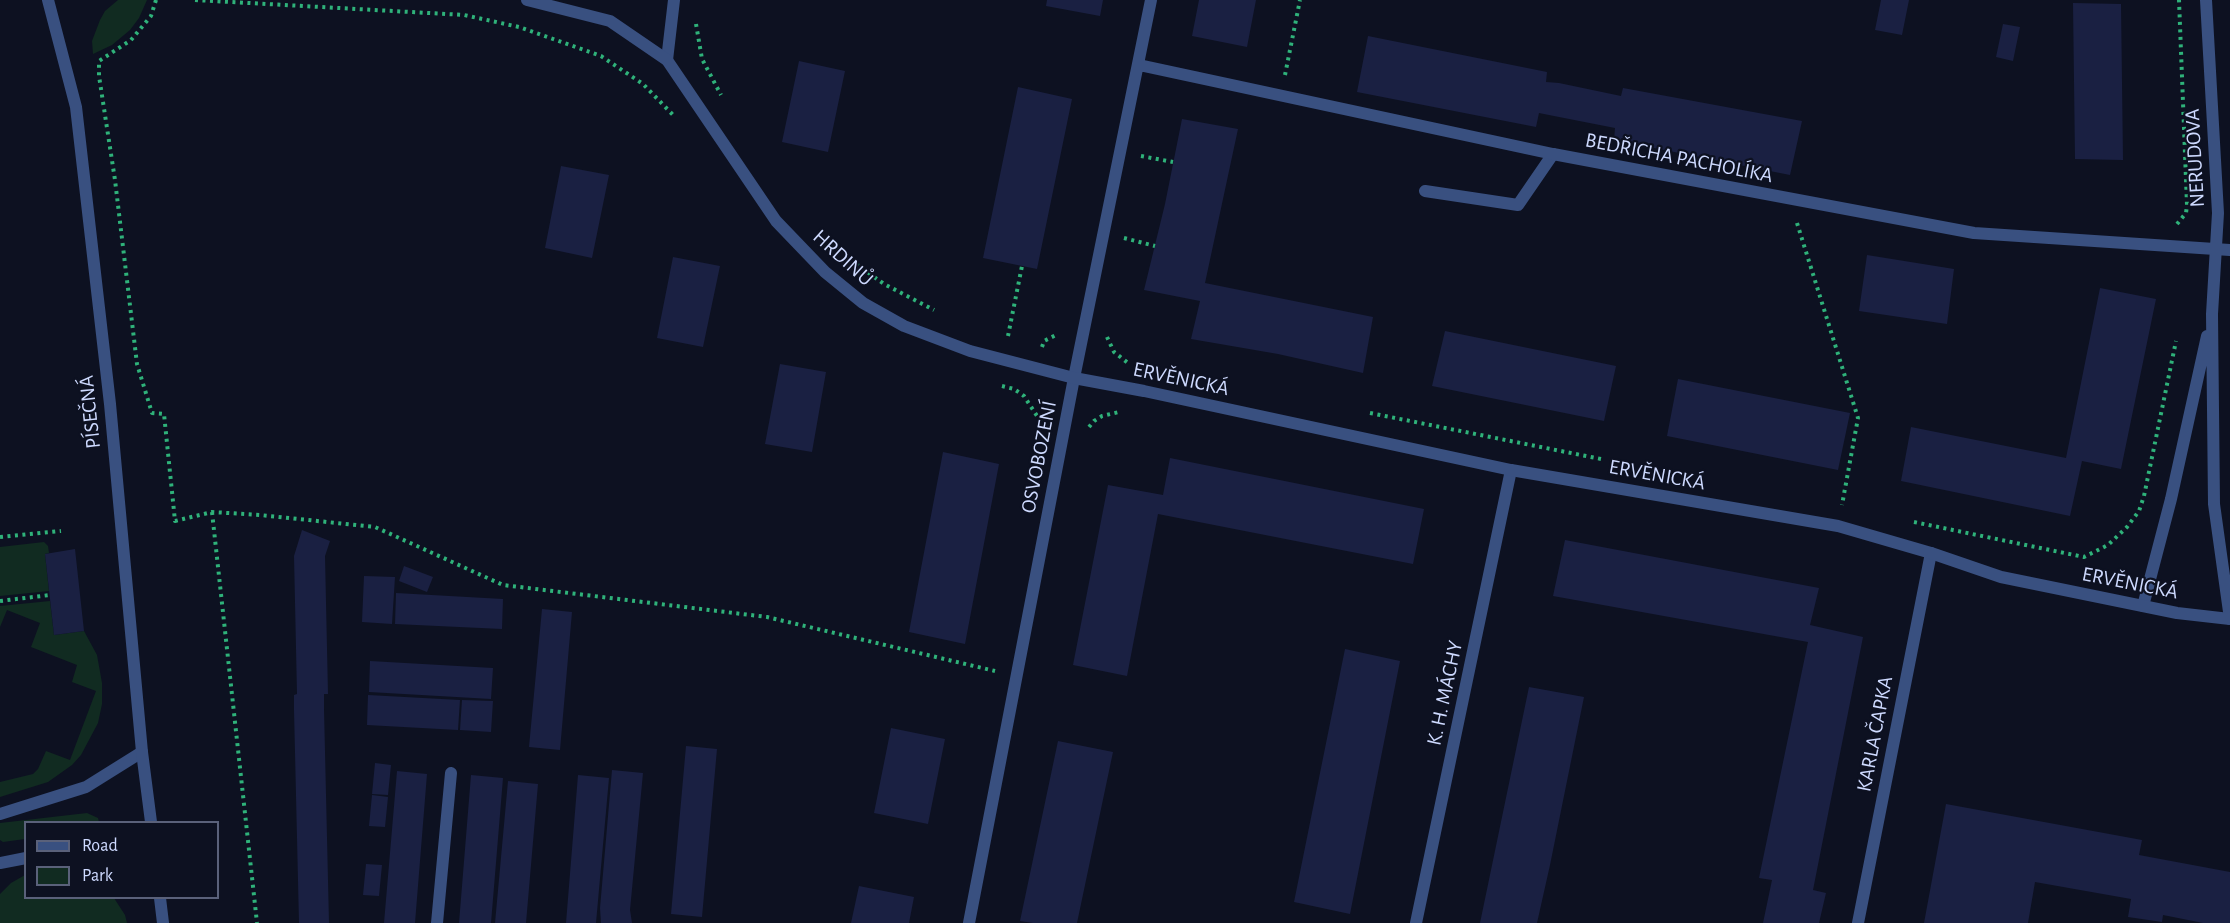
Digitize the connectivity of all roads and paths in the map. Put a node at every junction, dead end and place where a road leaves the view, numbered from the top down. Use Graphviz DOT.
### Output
graph roads {
  1 [pos="48,0"];
  2 [pos="156,0"];
  3 [pos="195,0"];
  4 [pos="527,0"];
  5 [pos="674,0"];
  6 [pos="1151,0"];
  7 [pos="1300,0"];
  8 [pos="2178,0"];
  9 [pos="2206,0"];
  10 [pos="695,17"];
  11 [pos="667,60"];
  12 [pos="1138,65"];
  13 [pos="722,96"];
  14 [pos="1281,96"];
  15 [pos="682,124"];
  16 [pos="1553,154"];
  17 [pos="1141,156"];
  18 [pos="1173,162"];
  19 [pos="1425,191"];
  20 [pos="1789,198"];
  21 [pos="2174,227"];
  22 [pos="1123,238"];
  23 [pos="1155,246"];
  24 [pos="2224,250"];
  25 [pos="846,258"];
  26 [pos="1022,266"];
  27 [pos="939,313"];
  28 [pos="2212,314"];
  29 [pos="999,333"];
  30 [pos="1008,336"];
  31 [pos="1015,338"];
  32 [pos="1044,341"];
  33 [pos="2176,341"];
  34 [pos="1032,342"];
  35 [pos="1074,378"];
  36 [pos="991,382"];
  37 [pos="1360,411"];
  38 [pos="1042,425"];
  39 [pos="1607,461"];
  40 [pos="1511,470"];
  41 [pos="212,512"];
  42 [pos="1908,521"];
  43 [pos="1838,526"];
  44 [pos="61,531"];
  45 [pos="0,537"];
  46 [pos="1931,553"];
  47 [pos="50,595"];
  48 [pos="0,601"];
  49 [pos="2143,606"];
  50 [pos="2230,619"];
  51 [pos="1016,676"];
  52 [pos="142,752"];
  53 [pos="451,773"];
  54 [pos="0,814"];
  55 [pos="151,821"];
  56 [pos="24,858"];
  57 [pos="0,863"];
  58 [pos="160,899"];
  59 [pos="163,923"];
  60 [pos="257,923"];
  61 [pos="436,923"];
  62 [pos="969,923"];
  63 [pos="1416,923"];
  64 [pos="1858,923"];
  1 -- 52 [label="street, PÍSEČNÁ"];
  2 -- 41 [label="path"];
  3 -- 15 [label="path"];
  4 -- 11 [label="street, HRDINŮ"];
  5 -- 11 [label="street"];
  6 -- 12 [label="street, OSVOBOZENÍ"];
  7 -- 14 [label="path"];
  8 -- 21 [label="path"];
  9 -- 24 [label="street, NERUDOVA"];
  10 -- 13 [label="path"];
  11 -- 35 [label="street, HRDINŮ"];
  12 -- 14 [label="street, BEDŘICHA PACHOLÍKA"];
  12 -- 35 [label="street, OSVOBOZENÍ"];
  14 -- 16 [label="street, BEDŘICHA PACHOLÍKA"];
  16 -- 19 [label="street"];
  16 -- 20 [label="street, BEDŘICHA PACHOLÍKA"];
  17 -- 18 [label="path"];
  20 -- 24 [label="street, BEDŘICHA PACHOLÍKA"];
  20 -- 43 [label="path"];
  22 -- 23 [label="path"];
  24 -- 28 [label="street, NERUDOVA"];
  25 -- 27 [label="path"];
  26 -- 30 [label="path"];
  28 -- 49 [label="street, NERUDOVA"];
  28 -- 50 [label="street, NERUDOVA"];
  29 -- 30 [label="path"];
  30 -- 31 [label="path"];
  32 -- 34 [label="path"];
  33 -- 42 [label="path"];
  35 -- 40 [label="street, ERVĚNICKÁ"];
  35 -- 51 [label="street, OSVOBOZENÍ"];
  36 -- 38 [label="path"];
  37 -- 39 [label="path"];
  40 -- 43 [label="street, ERVĚNICKÁ"];
  40 -- 63 [label="street, K. H. MÁCHY"];
  41 -- 51 [label="path"];
  41 -- 60 [label="path"];
  43 -- 46 [label="street, ERVĚNICKÁ"];
  44 -- 45 [label="path"];
  46 -- 49 [label="street, ERVĚNICKÁ"];
  46 -- 64 [label="street, KARLA ČAPKA"];
  47 -- 48 [label="path"];
  49 -- 50 [label="street, ERVĚNICKÁ"];
  51 -- 62 [label="street, OSVOBOZENÍ"];
  52 -- 54 [label="street"];
  52 -- 55 [label="street, PÍSEČNÁ"];
  53 -- 61 [label="street"];
  56 -- 57 [label="street"];
  58 -- 59 [label="street"];
}
